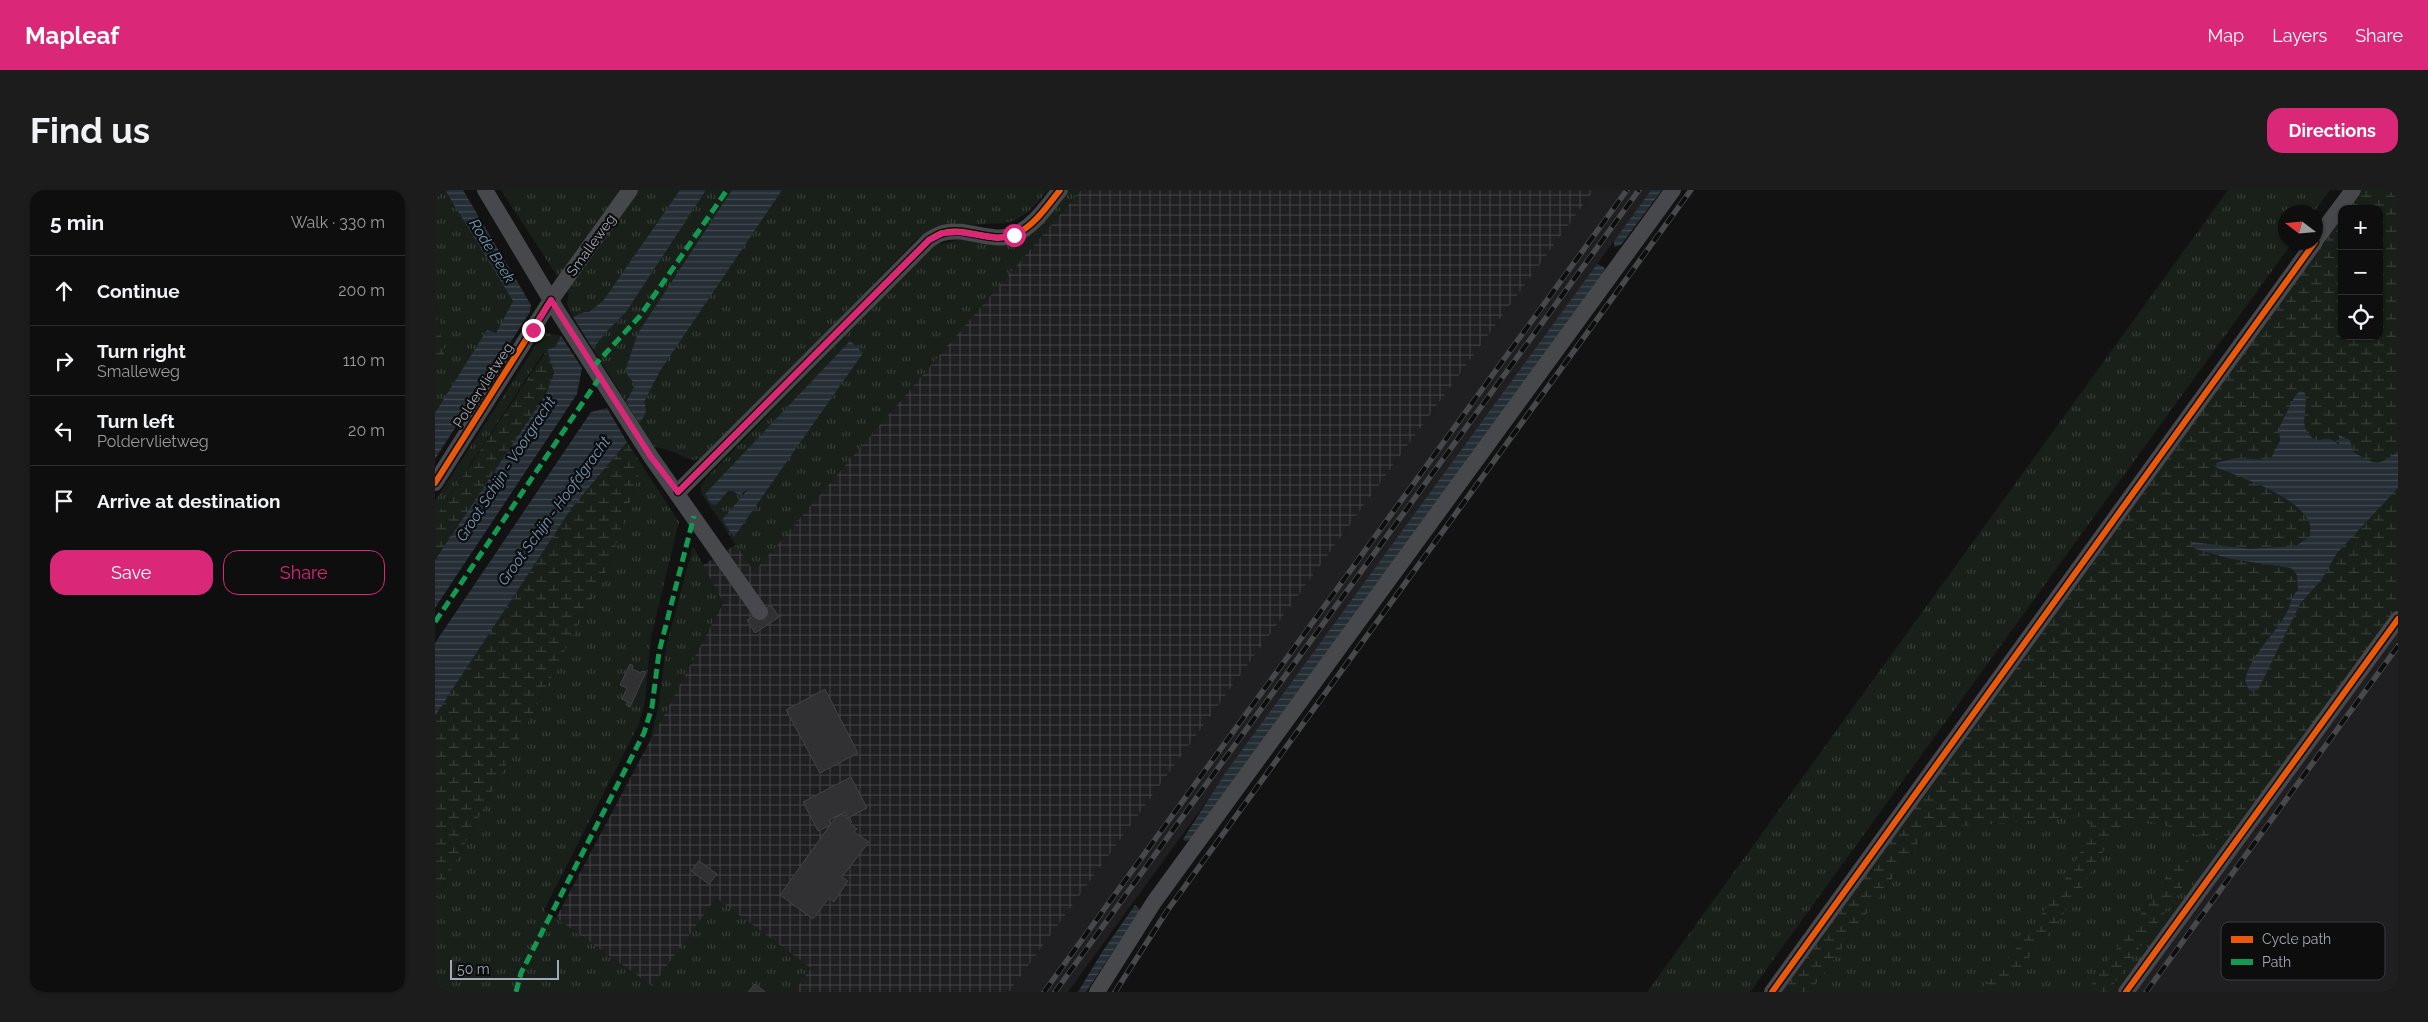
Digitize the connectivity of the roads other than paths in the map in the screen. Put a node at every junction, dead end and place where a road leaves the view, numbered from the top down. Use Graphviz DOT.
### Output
graph roads {
  1 [pos="485,190"];
  2 [pos="630,190"];
  3 [pos="1060,190"];
  4 [pos="1673,190"];
  5 [pos="2353,190"];
  6 [pos="2323,231"];
  7 [pos="2309,250"];
  8 [pos="554,306"];
  9 [pos="435,483"];
  10 [pos="678,492"];
  11 [pos="760,612"];
  12 [pos="2398,619"];
  13 [pos="1097,992"];
  14 [pos="1771,992"];
  15 [pos="2126,992"];
  1 -- 8 [label="street"];
  2 -- 8 [label="street, Smalleweg"];
  3 -- 10 [label="street"];
  4 -- 13 [label="street"];
  5 -- 6 [label="street"];
  7 -- 14 [label="street"];
  8 -- 9 [label="street, Poldervlietweg"];
  8 -- 10 [label="street"];
  10 -- 11 [label="street"];
  12 -- 15 [label="street"];
}
